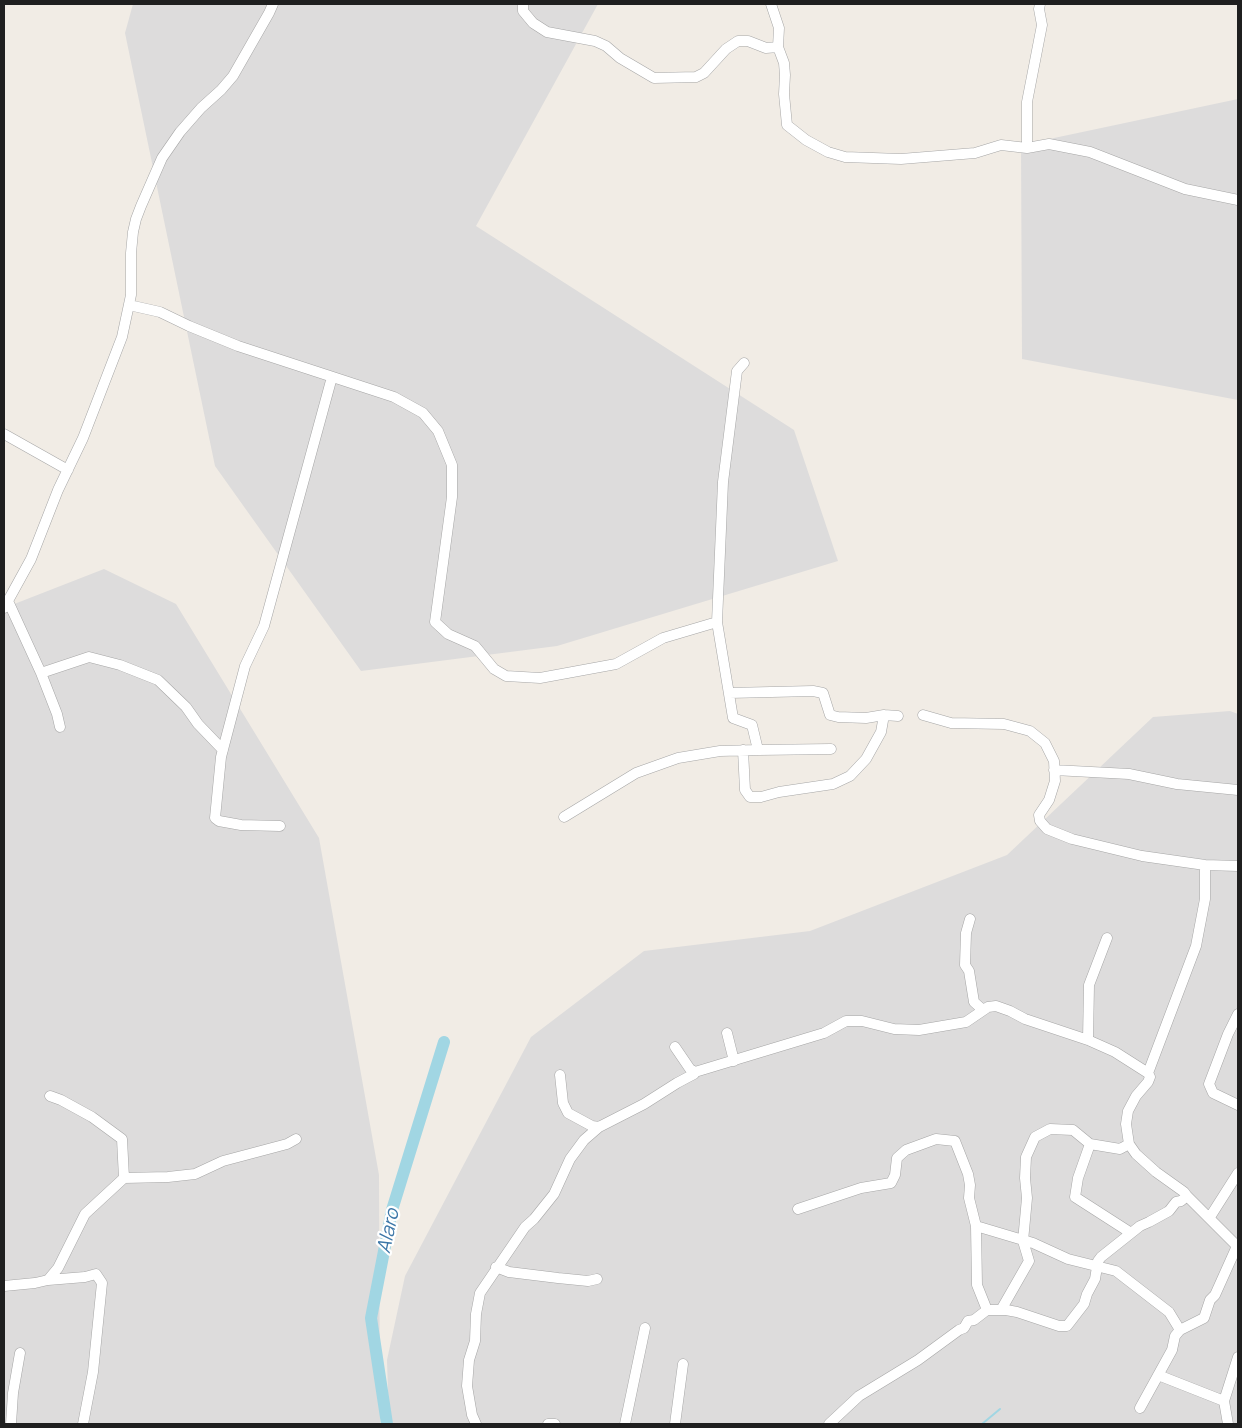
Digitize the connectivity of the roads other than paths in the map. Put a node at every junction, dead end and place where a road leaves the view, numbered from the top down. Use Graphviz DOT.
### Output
graph roads {
  1 [pos="273,4"];
  2 [pos="523,4"];
  3 [pos="770,4"];
  4 [pos="1040,4"];
  5 [pos="778,47"];
  6 [pos="1027,148"];
  7 [pos="1238,200"];
  8 [pos="129,304"];
  9 [pos="744,363"];
  10 [pos="332,377"];
  11 [pos="4,434"];
  12 [pos="68,470"];
  13 [pos="6,605"];
  14 [pos="717,622"];
  15 [pos="42,673"];
  16 [pos="729,693"];
  17 [pos="884,715"];
  18 [pos="923,715"];
  19 [pos="898,716"];
  20 [pos="60,727"];
  21 [pos="831,749"];
  22 [pos="223,750"];
  23 [pos="743,750"];
  24 [pos="758,750"];
  25 [pos="1054,770"];
  26 [pos="1238,790"];
  27 [pos="564,817"];
  28 [pos="280,826"];
  29 [pos="1205,865"];
  30 [pos="1238,866"];
  31 [pos="970,919"];
  32 [pos="1106,938"];
  33 [pos="983,1010"];
  34 [pos="1238,1014"];
  35 [pos="727,1033"];
  36 [pos="1088,1040"];
  37 [pos="675,1047"];
  38 [pos="734,1061"];
  39 [pos="695,1072"];
  40 [pos="1148,1073"];
  41 [pos="560,1075"];
  42 [pos="50,1096"];
  43 [pos="1238,1105"];
  44 [pos="599,1127"];
  45 [pos="296,1139"];
  46 [pos="1090,1144"];
  47 [pos="1129,1144"];
  48 [pos="1238,1173"];
  49 [pos="124,1178"];
  50 [pos="1187,1196"];
  51 [pos="798,1209"];
  52 [pos="1210,1217"];
  53 [pos="976,1226"];
  54 [pos="1131,1233"];
  55 [pos="1022,1241"];
  56 [pos="1238,1246"];
  57 [pos="1097,1265"];
  58 [pos="496,1267"];
  59 [pos="48,1280"];
  60 [pos="597,1280"];
  61 [pos="4,1286"];
  62 [pos="987,1310"];
  63 [pos="1001,1310"];
  64 [pos="645,1328"];
  65 [pos="1180,1330"];
  66 [pos="20,1353"];
  67 [pos="1238,1357"];
  68 [pos="682,1364"];
  69 [pos="1158,1375"];
  70 [pos="1224,1401"];
  71 [pos="1140,1408"];
  72 [pos="11,1424"];
  73 [pos="83,1424"];
  74 [pos="476,1424"];
  75 [pos="548,1424"];
  76 [pos="555,1424"];
  77 [pos="626,1424"];
  78 [pos="675,1424"];
  79 [pos="828,1424"];
  80 [pos="1228,1424"];
  1 -- 8 [label="street"];
  2 -- 5 [label="street"];
  3 -- 5 [label="street"];
  4 -- 6 [label="street"];
  5 -- 6 [label="street"];
  6 -- 7 [label="street"];
  8 -- 10 [label="street"];
  8 -- 12 [label="street"];
  9 -- 14 [label="street"];
  10 -- 14 [label="street"];
  10 -- 22 [label="street"];
  11 -- 12 [label="street"];
  12 -- 13 [label="street"];
  13 -- 15 [label="street"];
  14 -- 16 [label="street"];
  15 -- 20 [label="street"];
  15 -- 22 [label="street"];
  16 -- 17 [label="street"];
  16 -- 24 [label="street"];
  17 -- 19 [label="street"];
  17 -- 23 [label="street"];
  18 -- 25 [label="street"];
  21 -- 24 [label="street"];
  22 -- 28 [label="street"];
  23 -- 24 [label="street"];
  23 -- 27 [label="street"];
  25 -- 26 [label="street"];
  25 -- 29 [label="street"];
  29 -- 30 [label="street"];
  29 -- 40 [label="street"];
  31 -- 33 [label="street"];
  32 -- 36 [label="street"];
  33 -- 36 [label="street"];
  33 -- 38 [label="street"];
  34 -- 43 [label="street"];
  35 -- 38 [label="street"];
  36 -- 40 [label="street"];
  37 -- 39 [label="street"];
  38 -- 39 [label="street"];
  39 -- 44 [label="street"];
  40 -- 47 [label="street"];
  41 -- 44 [label="street"];
  42 -- 49 [label="street"];
  44 -- 58 [label="street"];
  45 -- 49 [label="street"];
  46 -- 47 [label="street"];
  46 -- 54 [label="street"];
  46 -- 55 [label="street"];
  47 -- 50 [label="street"];
  48 -- 52 [label="street"];
  49 -- 59 [label="street"];
  50 -- 52 [label="street"];
  50 -- 54 [label="street"];
  51 -- 53 [label="street"];
  52 -- 56 [label="street"];
  53 -- 55 [label="street"];
  53 -- 62 [label="street"];
  54 -- 57 [label="street"];
  55 -- 57 [label="street"];
  55 -- 63 [label="street"];
  56 -- 65 [label="street"];
  57 -- 63 [label="street"];
  57 -- 65 [label="street"];
  58 -- 60 [label="street"];
  58 -- 74 [label="street"];
  59 -- 61 [label="street"];
  59 -- 73 [label="street"];
  62 -- 63 [label="street"];
  62 -- 79 [label="street"];
  64 -- 77 [label="street"];
  65 -- 69 [label="street"];
  66 -- 72 [label="street"];
  67 -- 70 [label="street"];
  68 -- 78 [label="street"];
  69 -- 70 [label="street"];
  69 -- 71 [label="street"];
  70 -- 80 [label="street"];
  75 -- 76 [label="street"];
}
